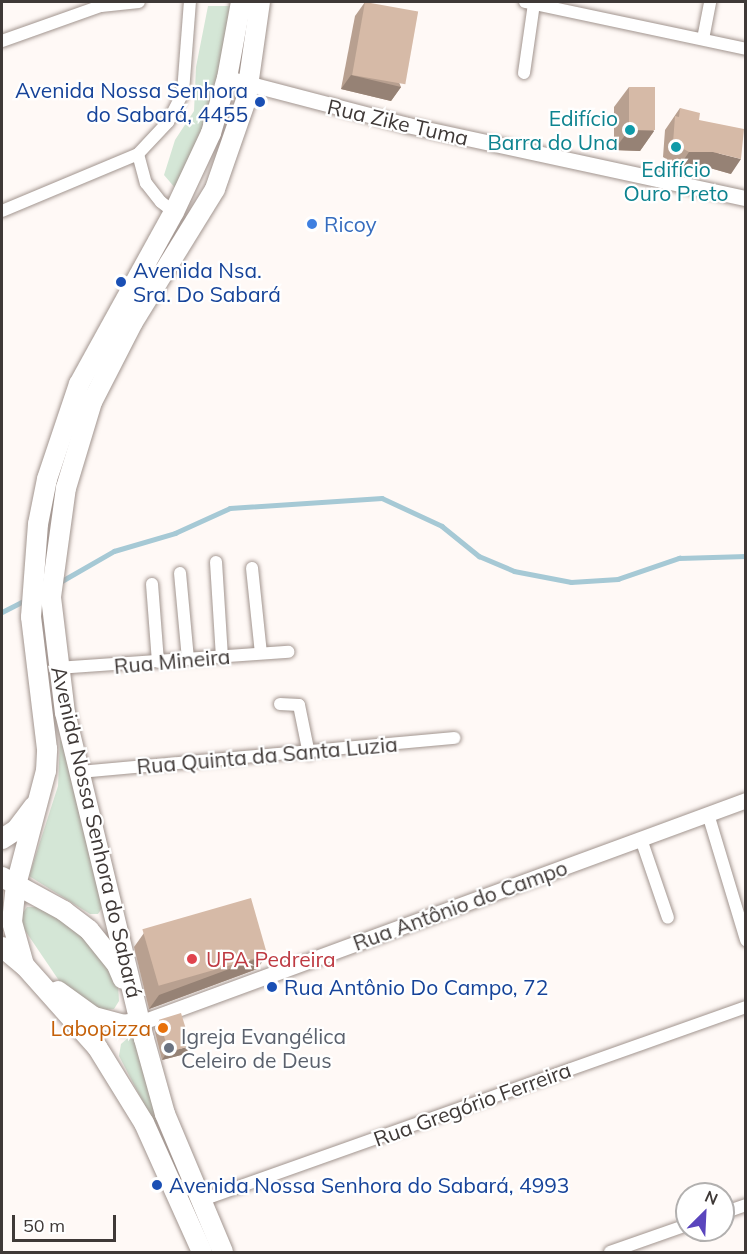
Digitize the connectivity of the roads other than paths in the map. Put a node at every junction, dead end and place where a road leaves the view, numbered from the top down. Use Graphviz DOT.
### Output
graph roads {
  1 [pos="139,2"];
  2 [pos="190,2"];
  3 [pos="241,2"];
  4 [pos="261,2"];
  5 [pos="710,2"];
  6 [pos="530,3"];
  7 [pos="703,39"];
  8 [pos="2,40"];
  9 [pos="746,49"];
  10 [pos="524,73"];
  11 [pos="227,78"];
  12 [pos="248,85"];
  13 [pos="138,154"];
  14 [pos="746,198"];
  15 [pos="2,212"];
  16 [pos="174,212"];
  17 [pos="216,562"];
  18 [pos="252,568"];
  19 [pos="180,573"];
  20 [pos="152,584"];
  21 [pos="288,652"];
  22 [pos="261,653"];
  23 [pos="222,657"];
  24 [pos="188,659"];
  25 [pos="158,662"];
  26 [pos="57,668"];
  27 [pos="280,704"];
  28 [pos="454,738"];
  29 [pos="309,754"];
  30 [pos="80,772"];
  31 [pos="41,797"];
  32 [pos="746,801"];
  33 [pos="708,814"];
  34 [pos="2,839"];
  35 [pos="641,839"];
  36 [pos="9,881"];
  37 [pos="668,918"];
  38 [pos="746,940"];
  39 [pos="2,947"];
  40 [pos="24,965"];
  41 [pos="746,1007"];
  42 [pos="142,1022"];
  43 [pos="199,1201"];
  44 [pos="675,1229"];
  45 [pos="202,1252"];
  46 [pos="223,1252"];
  47 [pos="610,1252"];
  1 -- 8 [label="street"];
  2 -- 13 [label="street"];
  3 -- 11 [label="main road, Avenida Nossa Senhora do Sabará"];
  4 -- 12 [label="main road, Avenida Nossa Senhora do Sabará"];
  5 -- 7 [label="street"];
  6 -- 7 [label="street"];
  6 -- 10 [label="street"];
  7 -- 9 [label="street"];
  11 -- 12 [label="street, Rua Zike Tuma"];
  11 -- 16 [label="main road, Avenida Nossa Senhora do Sabará"];
  12 -- 14 [label="street, Rua Zike Tuma"];
  12 -- 26 [label="main road, Avenida Nossa Senhora do Sabará"];
  13 -- 15 [label="street"];
  13 -- 16 [label="street"];
  16 -- 31 [label="main road, Avenida Nossa Senhora do Sabará"];
  17 -- 23 [label="street"];
  18 -- 22 [label="street"];
  19 -- 24 [label="street"];
  20 -- 25 [label="street"];
  21 -- 22 [label="street, Rua Mineira"];
  22 -- 23 [label="street, Rua Mineira"];
  23 -- 24 [label="street, Rua Mineira"];
  24 -- 25 [label="street, Rua Mineira"];
  25 -- 26 [label="street, Rua Mineira"];
  26 -- 30 [label="main road, Avenida Nossa Senhora do Sabará"];
  27 -- 29 [label="street"];
  28 -- 29 [label="street, Rua Quinta da Santa Luzia"];
  29 -- 30 [label="street, Rua Quinta da Santa Luzia"];
  30 -- 42 [label="main road, Avenida Nossa Senhora do Sabará"];
  31 -- 34 [label="main road"];
  31 -- 36 [label="main road, Avenida Nossa Senhora do Sabará"];
  32 -- 33 [label="street, Rua Antônio do Campo"];
  33 -- 35 [label="street, Rua Antônio do Campo"];
  33 -- 38 [label="street"];
  35 -- 37 [label="street"];
  35 -- 42 [label="street, Rua Antônio do Campo"];
  36 -- 40 [label="main road, Avenida Nossa Senhora do Sabará"];
  36 -- 42 [label="main road"];
  39 -- 40 [label="main road"];
  40 -- 42 [label="main road"];
  40 -- 45 [label="main road"];
  41 -- 43 [label="street, Rua Gregório Ferreira"];
  42 -- 43 [label="main road"];
  43 -- 46 [label="main road"];
  44 -- 47 [label="street"];
}
